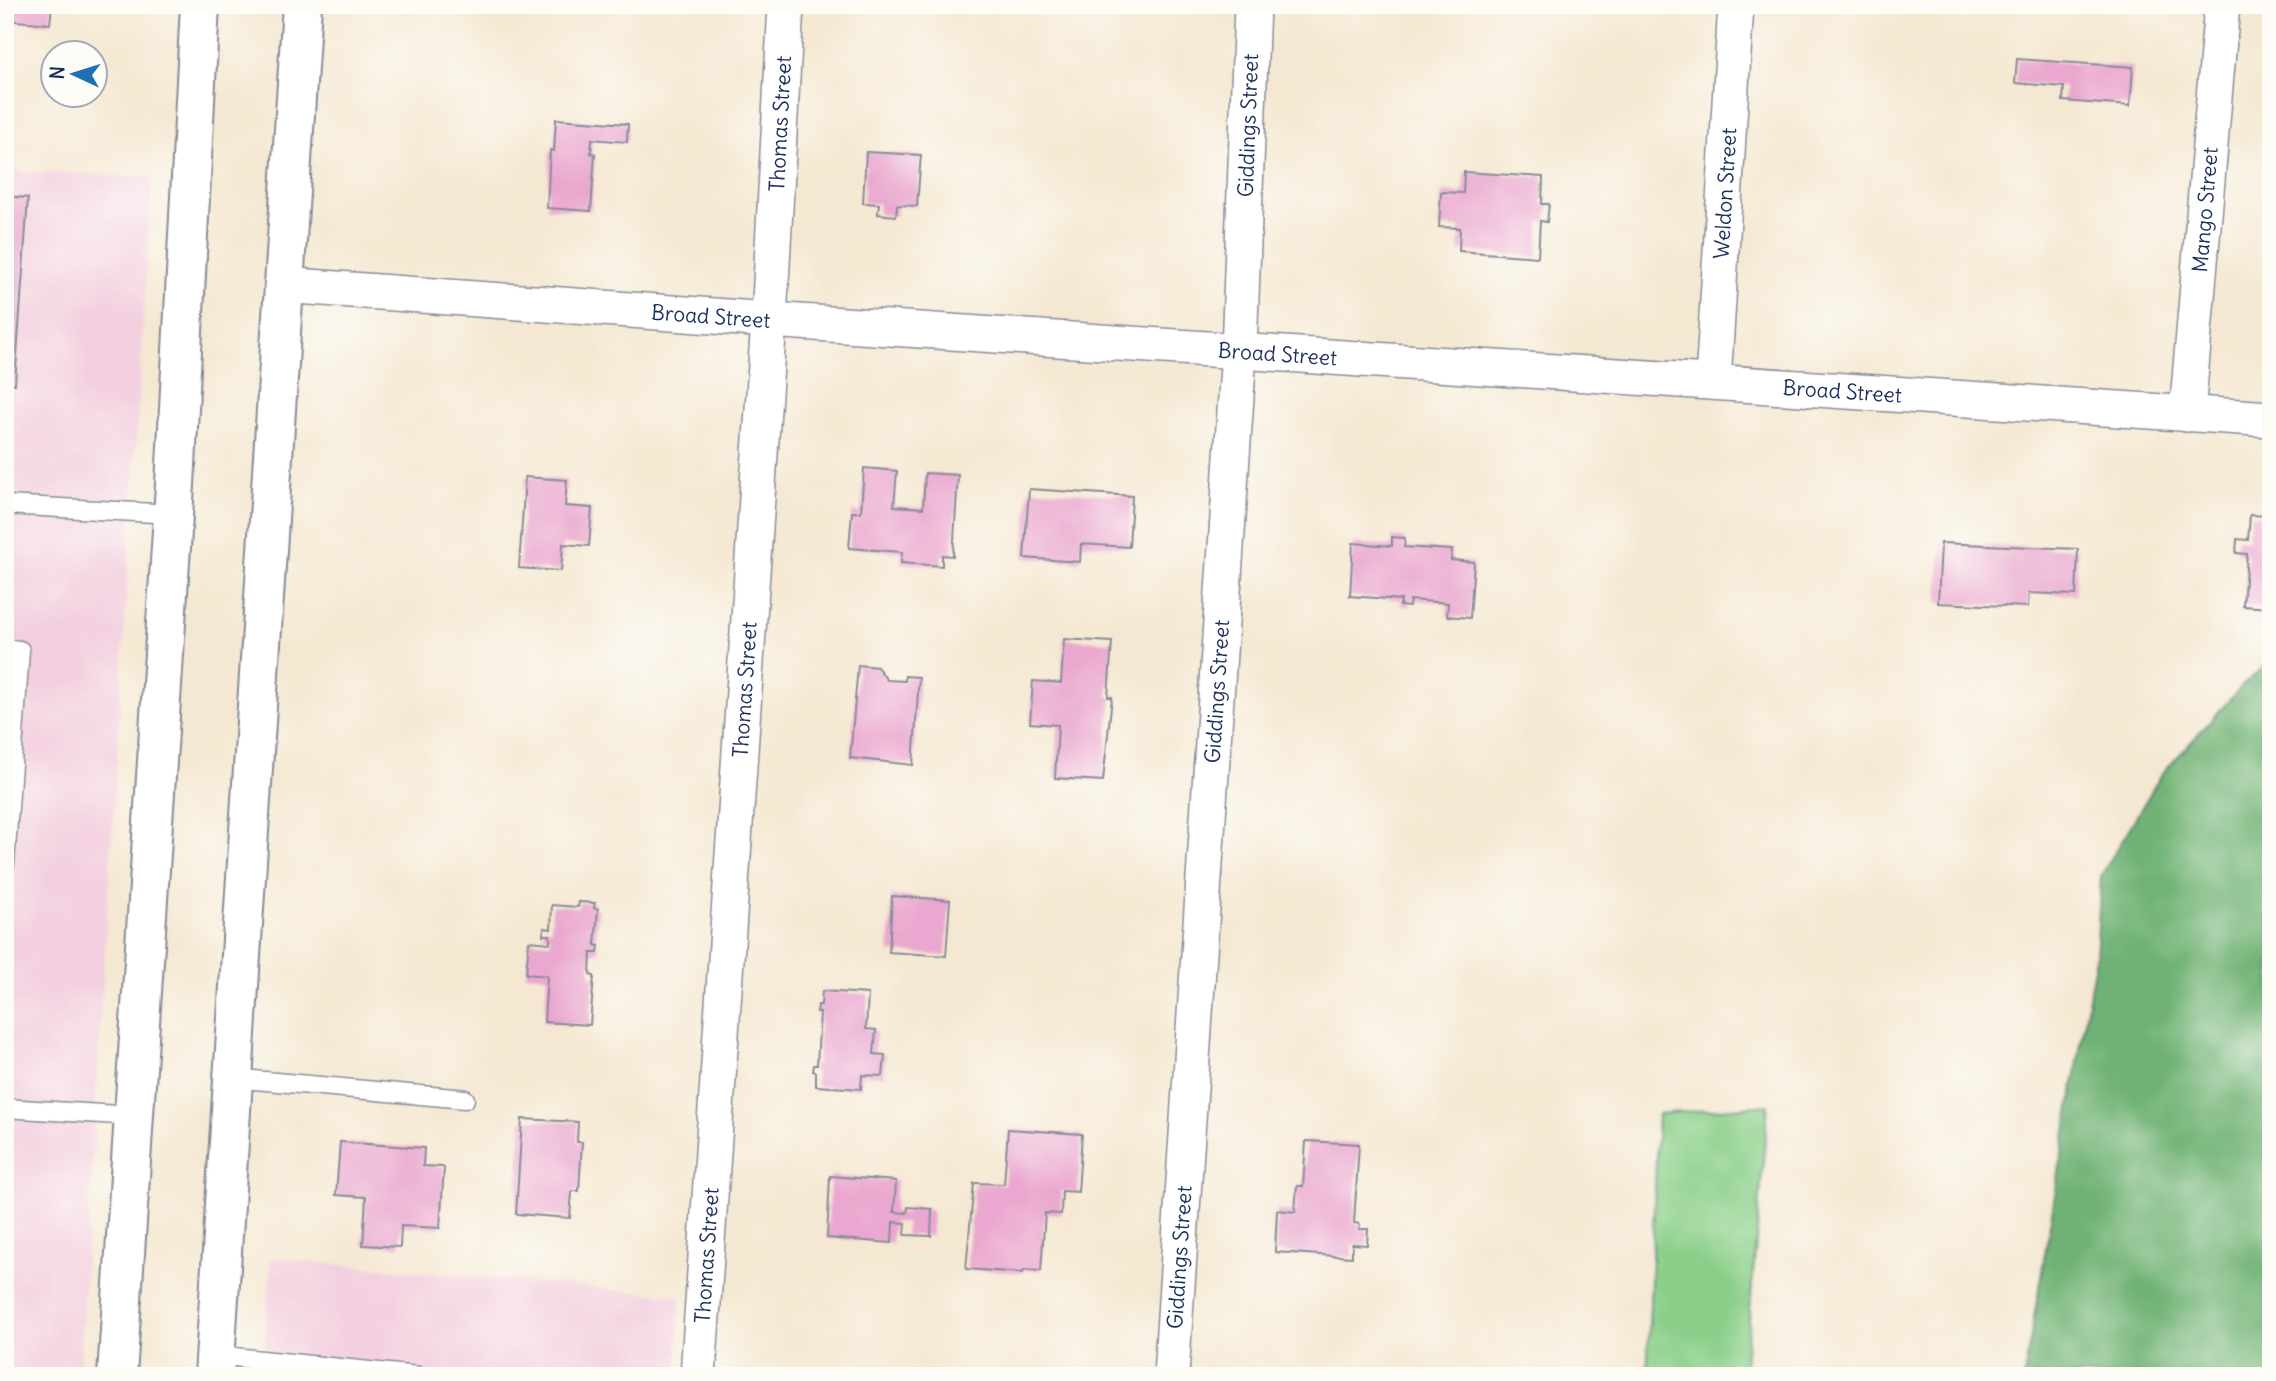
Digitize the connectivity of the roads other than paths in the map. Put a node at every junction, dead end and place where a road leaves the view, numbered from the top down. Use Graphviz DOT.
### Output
graph roads {
  1 [pos="200,5"];
  2 [pos="302,5"];
  3 [pos="786,5"];
  4 [pos="1252,5"];
  5 [pos="1736,5"];
  6 [pos="2222,5"];
  7 [pos="282,285"];
  8 [pos="769,320"];
  9 [pos="1240,351"];
  10 [pos="1713,382"];
  11 [pos="2187,414"];
  12 [pos="2271,419"];
  13 [pos="5,505"];
  14 [pos="173,514"];
  15 [pos="5,649"];
  16 [pos="7,823"];
  17 [pos="5,864"];
  18 [pos="232,1077"];
  19 [pos="465,1099"];
  20 [pos="5,1108"];
  21 [pos="134,1116"];
  22 [pos="214,1365"];
  23 [pos="117,1376"];
  24 [pos="418,1376"];
  25 [pos="698,1376"];
  26 [pos="1171,1376"];
  1 -- 14 [label="main road"];
  2 -- 7 [label="main road"];
  3 -- 8 [label="street, Thomas Street"];
  4 -- 9 [label="street, Giddings Street"];
  5 -- 10 [label="street, Weldon Street"];
  6 -- 11 [label="street, Mango Street"];
  7 -- 8 [label="street, Broad Street"];
  7 -- 18 [label="main road"];
  8 -- 9 [label="street, Broad Street"];
  8 -- 25 [label="street, Thomas Street"];
  9 -- 10 [label="street, Broad Street"];
  9 -- 26 [label="street, Giddings Street"];
  10 -- 11 [label="street, Broad Street"];
  11 -- 12 [label="street, Broad Street"];
  13 -- 14 [label="lane"];
  14 -- 21 [label="main road"];
  15 -- 16 [label="lane"];
  16 -- 17 [label="lane"];
  18 -- 19 [label="lane"];
  18 -- 22 [label="main road"];
  20 -- 21 [label="lane"];
  21 -- 23 [label="main road"];
  22 -- 24 [label="lane"];
}
